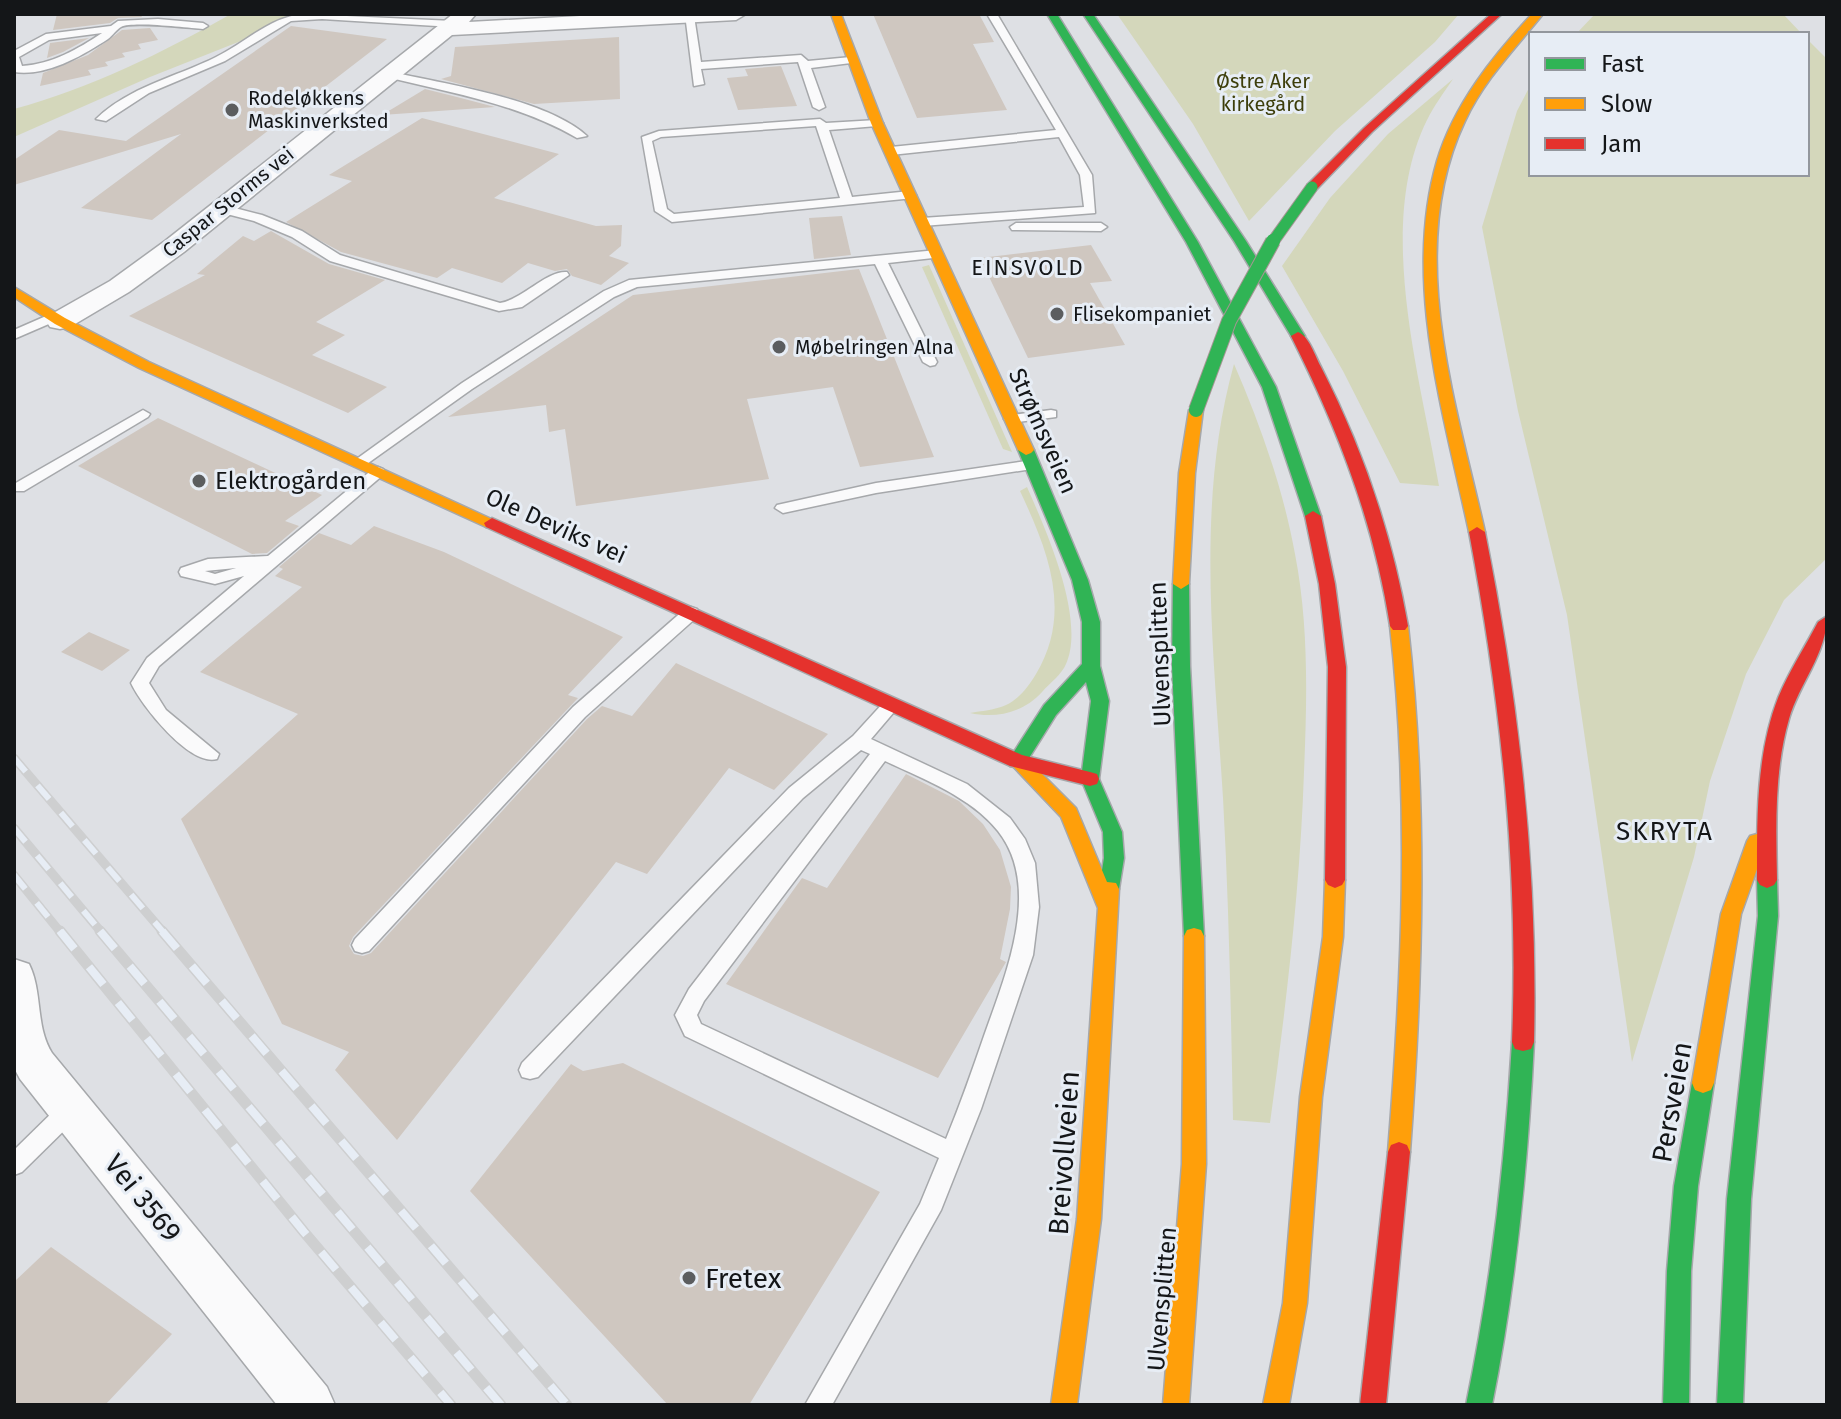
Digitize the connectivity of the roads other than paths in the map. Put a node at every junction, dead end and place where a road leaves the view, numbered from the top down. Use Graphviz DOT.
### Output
graph roads {
  1 [pos="736,14"];
  2 [pos="836,14"];
  3 [pos="992,14"];
  4 [pos="1052,14"];
  5 [pos="1088,14"];
  6 [pos="1102,14"];
  7 [pos="1497,14"];
  8 [pos="1538,14"];
  9 [pos="689,16"];
  10 [pos="118,22"];
  11 [pos="455,23"];
  12 [pos="203,26"];
  13 [pos="1139,55"];
  14 [pos="14,56"];
  15 [pos="851,60"];
  16 [pos="805,65"];
  17 [pos="696,66"];
  18 [pos="387,74"];
  19 [pos="698,84"];
  20 [pos="819,107"];
  21 [pos="102,119"];
  22 [pos="1181,120"];
  23 [pos="877,123"];
  24 [pos="821,127"];
  25 [pos="1063,133"];
  26 [pos="581,136"];
  27 [pos="891,151"];
  28 [pos="910,195"];
  29 [pos="847,201"];
  30 [pos="1216,203"];
  31 [pos="223,209"];
  32 [pos="1101,227"];
  33 [pos="925,228"];
  34 [pos="937,254"];
  35 [pos="881,262"];
  36 [pos="562,275"];
  37 [pos="14,291"];
  38 [pos="57,319"];
  39 [pos="14,335"];
  40 [pos="930,362"];
  41 [pos="143,414"];
  42 [pos="1051,414"];
  43 [pos="1011,419"];
  44 [pos="359,463"];
  45 [pos="1033,465"];
  46 [pos="378,472"];
  47 [pos="19,488"];
  48 [pos="783,508"];
  49 [pos="691,613"];
  50 [pos="1827,622"];
  51 [pos="1091,666"];
  52 [pos="891,705"];
  53 [pos="859,741"];
  54 [pos="882,751"];
  55 [pos="210,754"];
  56 [pos="1017,761"];
  57 [pos="1090,779"];
  58 [pos="1766,816"];
  59 [pos="1106,904"];
  60 [pos="362,945"];
  61 [pos="15,1000"];
  62 [pos="530,1070"];
  63 [pos="72,1108"];
  64 [pos="952,1153"];
  65 [pos="14,1165"];
  66 [pos="309,1405"];
  67 [pos="818,1405"];
  68 [pos="1064,1405"];
  69 [pos="1176,1405"];
  70 [pos="1276,1405"];
  71 [pos="1373,1405"];
  72 [pos="1479,1405"];
  73 [pos="1676,1405"];
  74 [pos="1730,1405"];
  1 -- 9 [label="street"];
  2 -- 15 [label="main road, Strømsveien"];
  3 -- 25 [label="lane"];
  4 -- 70 [label="main road"];
  5 -- 30 [label="main road"];
  6 -- 13 [label="main road"];
  7 -- 69 [label="main road, Ulvensplitten, bridge"];
  8 -- 72 [label="main road"];
  9 -- 11 [label="street"];
  9 -- 17 [label="lane"];
  10 -- 12 [label="lane"];
  10 -- 14 [label="lane"];
  10 -- 14 [label="lane"];
  11 -- 18 [label="street, Caspar Storms vei"];
  11 -- 21 [label="lane"];
  15 -- 16 [label="lane"];
  15 -- 23 [label="main road, Strømsveien"];
  16 -- 17 [label="lane"];
  16 -- 20 [label="lane"];
  17 -- 19 [label="lane"];
  18 -- 26 [label="lane"];
  18 -- 31 [label="street, Caspar Storms vei"];
  22 -- 30 [label="main road"];
  23 -- 24 [label="lane"];
  23 -- 27 [label="main road, Strømsveien"];
  24 -- 29 [label="lane"];
  24 -- 29 [label="lane"];
  25 -- 27 [label="lane"];
  25 -- 33 [label="lane"];
  27 -- 28 [label="main road, Strømsveien"];
  28 -- 29 [label="lane"];
  28 -- 33 [label="main road, Strømsveien"];
  30 -- 71 [label="main road"];
  31 -- 36 [label="lane"];
  31 -- 38 [label="street, Caspar Storms vei"];
  32 -- 33 [label="lane"];
  33 -- 34 [label="main road, Strømsveien"];
  34 -- 35 [label="lane"];
  34 -- 43 [label="main road, Strømsveien"];
  35 -- 40 [label="lane"];
  35 -- 44 [label="lane"];
  37 -- 38 [label="main road, Ole Deviks vei"];
  38 -- 39 [label="lane"];
  38 -- 44 [label="main road, Ole Deviks vei"];
  41 -- 47 [label="lane"];
  42 -- 43 [label="lane"];
  43 -- 45 [label="main road, Strømsveien"];
  44 -- 46 [label="main road, Ole Deviks vei"];
  45 -- 48 [label="lane"];
  45 -- 51 [label="main road, Strømsveien"];
  46 -- 49 [label="main road, Ole Deviks vei"];
  46 -- 55 [label="lane"];
  49 -- 52 [label="main road, Ole Deviks vei"];
  49 -- 60 [label="lane"];
  50 -- 58 [label="main road, Persveien"];
  51 -- 56 [label="main road"];
  51 -- 57 [label="main road, Strømsveien"];
  52 -- 53 [label="lane"];
  52 -- 56 [label="main road, Ole Deviks vei"];
  53 -- 54 [label="lane"];
  53 -- 62 [label="lane"];
  54 -- 64 [label="lane"];
  54 -- 64 [label="lane"];
  56 -- 57 [label="main road, Ole Deviks vei"];
  56 -- 59 [label="main road, Breivollveien"];
  57 -- 59 [label="main road, Breivollveien"];
  58 -- 73 [label="main road, Persveien"];
  58 -- 74 [label="main road, Persveien"];
  59 -- 68 [label="main road, Breivollveien"];
  61 -- 63 [label="street, Vei 3569"];
  63 -- 65 [label="lane"];
  63 -- 66 [label="street, Vei 3569"];
  64 -- 67 [label="lane"];
}
